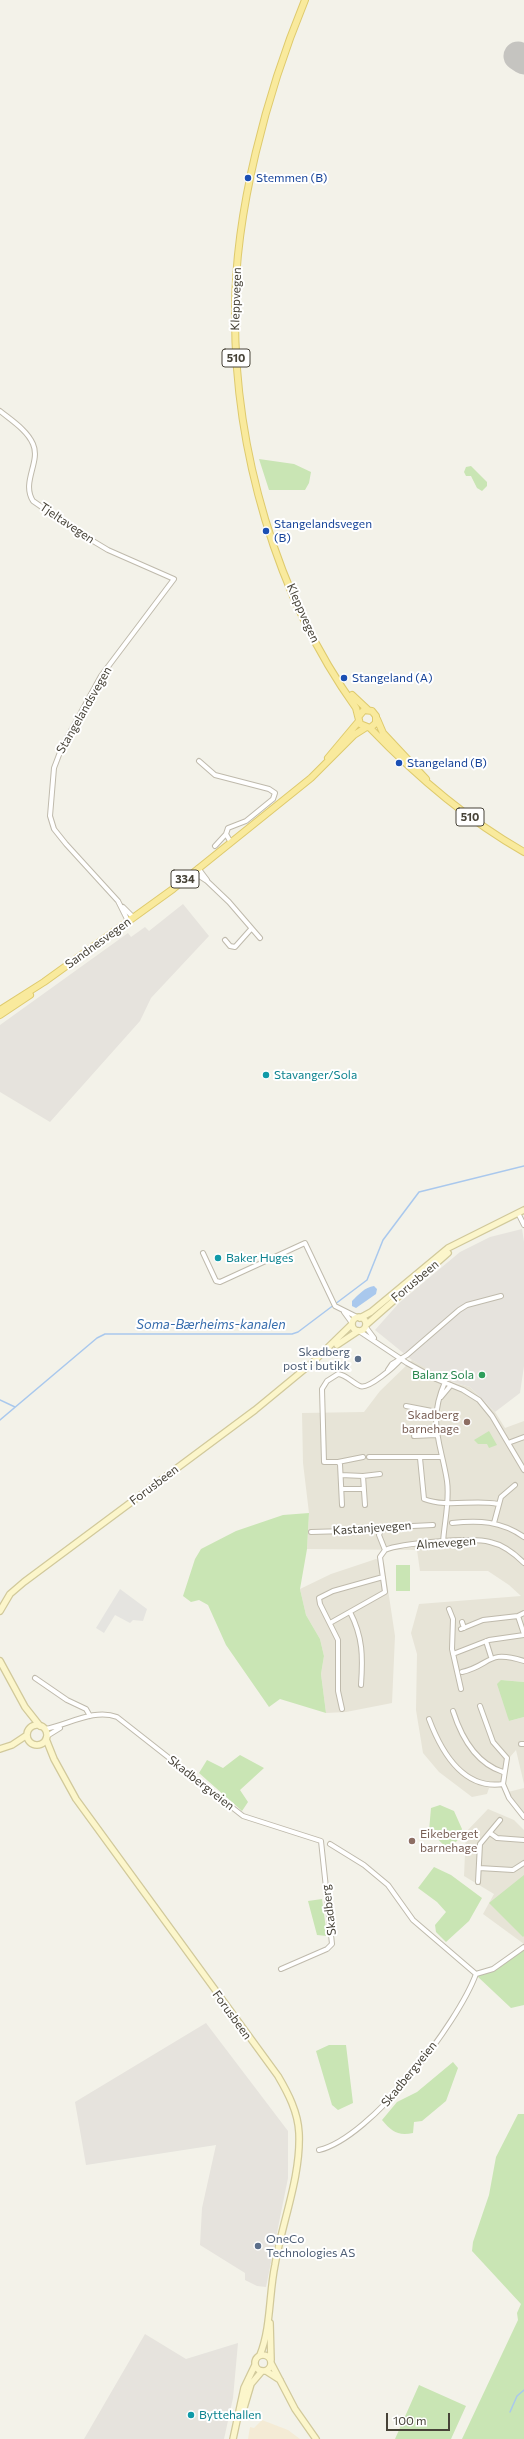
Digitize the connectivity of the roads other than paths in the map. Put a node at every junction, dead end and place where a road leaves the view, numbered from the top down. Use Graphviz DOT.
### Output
graph roads {
  1 [pos="305,0"];
  2 [pos="0,411"];
  3 [pos="174,580"];
  4 [pos="341,683"];
  5 [pos="368,710"];
  6 [pos="359,718"];
  7 [pos="377,719"];
  8 [pos="368,728"];
  9 [pos="199,760"];
  10 [pos="321,768"];
  11 [pos="437,791"];
  12 [pos="226,834"];
  13 [pos="230,841"];
  14 [pos="215,846"];
  15 [pos="524,852"];
  16 [pos="196,870"];
  17 [pos="207,881"];
  18 [pos="131,919"];
  19 [pos="251,929"];
  20 [pos="260,938"];
  21 [pos="225,940"];
  22 [pos="44,982"];
  23 [pos="0,1010"];
  24 [pos="0,1015"];
  25 [pos="524,1210"];
  26 [pos="518,1213"];
  27 [pos="524,1226"];
  28 [pos="466,1239"];
  29 [pos="203,1253"];
  30 [pos="501,1296"];
  31 [pos="342,1311"];
  32 [pos="360,1318"];
  33 [pos="352,1324"];
  34 [pos="366,1326"];
  35 [pos="358,1331"];
  36 [pos="380,1344"];
  37 [pos="401,1359"];
  38 [pos="312,1363"];
  39 [pos="445,1382"];
  40 [pos="451,1385"];
  41 [pos="440,1400"];
  42 [pos="406,1406"];
  43 [pos="437,1412"];
  44 [pos="436,1435"];
  45 [pos="414,1436"];
  46 [pos="524,1437"];
  47 [pos="508,1443"];
  48 [pos="369,1457"];
  49 [pos="441,1457"];
  50 [pos="363,1458"];
  51 [pos="420,1458"];
  52 [pos="338,1462"];
  53 [pos="524,1470"];
  54 [pos="380,1474"];
  55 [pos="341,1475"];
  56 [pos="363,1476"];
  57 [pos="515,1485"];
  58 [pos="342,1489"];
  59 [pos="363,1489"];
  60 [pos="446,1503"];
  61 [pos="498,1504"];
  62 [pos="342,1505"];
  63 [pos="365,1505"];
  64 [pos="452,1523"];
  65 [pos="494,1523"];
  66 [pos="433,1525"];
  67 [pos="380,1530"];
  68 [pos="311,1532"];
  69 [pos="524,1537"];
  70 [pos="443,1543"];
  71 [pos="385,1550"];
  72 [pos="524,1563"];
  73 [pos="383,1577"];
  74 [pos="449,1609"];
  75 [pos="0,1611"];
  76 [pos="350,1612"];
  77 [pos="524,1613"];
  78 [pos="518,1616"];
  79 [pos="462,1622"];
  80 [pos="330,1623"];
  81 [pos="524,1634"];
  82 [pos="486,1641"];
  83 [pos="453,1654"];
  84 [pos="491,1657"];
  85 [pos="0,1661"];
  86 [pos="524,1661"];
  87 [pos="462,1672"];
  88 [pos="35,1678"];
  89 [pos="361,1685"];
  90 [pos="461,1689"];
  91 [pos="480,1706"];
  92 [pos="25,1707"];
  93 [pos="342,1709"];
  94 [pos="453,1711"];
  95 [pos="90,1716"];
  96 [pos="429,1719"];
  97 [pos="62,1726"];
  98 [pos="42,1728"];
  99 [pos="28,1732"];
  100 [pos="47,1737"];
  101 [pos="12,1745"];
  102 [pos="34,1745"];
  103 [pos="0,1749"];
  104 [pos="54,1759"];
  105 [pos="503,1772"];
  106 [pos="502,1784"];
  107 [pos="524,1817"];
  108 [pos="500,1820"];
  109 [pos="490,1833"];
  110 [pos="524,1840"];
  111 [pos="321,1841"];
  112 [pos="330,1844"];
  113 [pos="524,1863"];
  114 [pos="479,1868"];
  115 [pos="478,1882"];
  116 [pos="524,1947"];
  117 [pos="281,1969"];
  118 [pos="476,1974"];
  119 [pos="319,2150"];
  120 [pos="269,2305"];
  121 [pos="260,2355"];
  122 [pos="271,2362"];
  123 [pos="255,2365"];
  124 [pos="264,2371"];
  125 [pos="282,2382"];
  126 [pos="234,2439"];
  127 [pos="237,2439"];
  128 [pos="316,2439"];
  1 -- 4 [label="main road, Kleppvegen / 510"];
  2 -- 3 [label="street, Tjeltavegen"];
  3 -- 18 [label="street, Stangelandsvegen"];
  4 -- 5 [label="main road, Kleppvegen / 510"];
  4 -- 6 [label="main road, Kleppvegen / 510"];
  5 -- 6 [label="main road"];
  5 -- 7 [label="main road, Kleppvegen / 510"];
  6 -- 8 [label="main road, Kleppvegen / 510"];
  6 -- 10 [label="main road, Sandnesvegen / 334"];
  7 -- 8 [label="main road"];
  7 -- 11 [label="main road, Kleppvegen / 510"];
  8 -- 10 [label="main road, Sandnesvegen / 334"];
  8 -- 11 [label="main road, Kleppvegen / 510"];
  9 -- 12 [label="street"];
  10 -- 13 [label="main road, Sandnesvegen / 334"];
  11 -- 15 [label="main road, Kleppvegen / 510"];
  12 -- 13 [label="street"];
  12 -- 14 [label="street"];
  13 -- 16 [label="main road, Sandnesvegen / 334"];
  16 -- 17 [label="street"];
  16 -- 17 [label="street"];
  16 -- 18 [label="main road, Sandnesvegen / 334"];
  17 -- 19 [label="street"];
  18 -- 22 [label="main road, Sandnesvegen / 334"];
  19 -- 20 [label="street"];
  19 -- 21 [label="street"];
  22 -- 23 [label="main road, Sandnesvegen / 334"];
  22 -- 24 [label="main road, 334"];
  25 -- 26 [label="main road, Forusbeen"];
  26 -- 27 [label="street"];
  26 -- 28 [label="main road, Forusbeen"];
  28 -- 32 [label="main road, Forusbeen"];
  28 -- 34 [label="main road, Forusbeen"];
  29 -- 31 [label="street"];
  30 -- 37 [label="street"];
  31 -- 32 [label="street"];
  31 -- 33 [label="street"];
  32 -- 33 [label="main road, Forusbeen"];
  32 -- 34 [label="main road"];
  33 -- 35 [label="main road"];
  33 -- 38 [label="main road, Forusbeen"];
  34 -- 35 [label="main road, Forusbeen"];
  34 -- 36 [label="street"];
  35 -- 36 [label="street"];
  35 -- 38 [label="main road, Forusbeen"];
  36 -- 37 [label="street"];
  37 -- 39 [label="street"];
  37 -- 52 [label="street"];
  38 -- 75 [label="main road, Forusbeen"];
  39 -- 40 [label="street"];
  39 -- 41 [label="street"];
  40 -- 41 [label="street"];
  40 -- 47 [label="street"];
  41 -- 43 [label="street"];
  42 -- 43 [label="street"];
  43 -- 44 [label="street"];
  44 -- 45 [label="street"];
  44 -- 49 [label="street"];
  46 -- 47 [label="street"];
  47 -- 53 [label="street"];
  48 -- 51 [label="street"];
  49 -- 51 [label="street"];
  49 -- 60 [label="street"];
  50 -- 52 [label="street"];
  51 -- 60 [label="street"];
  52 -- 55 [label="street"];
  54 -- 56 [label="street"];
  55 -- 56 [label="street"];
  55 -- 58 [label="street"];
  56 -- 59 [label="street"];
  57 -- 61 [label="street"];
  58 -- 59 [label="street"];
  58 -- 62 [label="street"];
  59 -- 63 [label="street"];
  60 -- 61 [label="street"];
  60 -- 70 [label="street"];
  61 -- 65 [label="street"];
  64 -- 65 [label="street"];
  65 -- 69 [label="street"];
  66 -- 67 [label="street, Kastanjevegen"];
  67 -- 68 [label="street, Kastanjevegen"];
  67 -- 71 [label="street"];
  70 -- 71 [label="street, Almevegen"];
  70 -- 72 [label="street, Almevegen"];
  71 -- 73 [label="street"];
  73 -- 76 [label="street"];
  73 -- 80 [label="street"];
  74 -- 83 [label="street"];
  76 -- 80 [label="street"];
  76 -- 89 [label="street"];
  77 -- 78 [label="street"];
  78 -- 79 [label="street"];
  78 -- 81 [label="street"];
  80 -- 93 [label="street"];
  81 -- 82 [label="street"];
  82 -- 83 [label="street"];
  82 -- 84 [label="street"];
  83 -- 90 [label="street"];
  84 -- 86 [label="street"];
  84 -- 87 [label="street"];
  85 -- 92 [label="main road, Forusbeen"];
  88 -- 95 [label="street"];
  91 -- 105 [label="street"];
  92 -- 98 [label="main road, Forusbeen"];
  92 -- 99 [label="main road, Forusbeen"];
  94 -- 105 [label="street"];
  95 -- 97 [label="street, Skadbergveien"];
  95 -- 111 [label="street, Skadbergveien"];
  96 -- 106 [label="street"];
  97 -- 98 [label="street, Skadbergveien"];
  97 -- 100 [label="street, Skadbergveien"];
  98 -- 99 [label="main road"];
  98 -- 100 [label="main road, Forusbeen"];
  99 -- 101 [label="main road"];
  99 -- 102 [label="main road, Forusbeen"];
  100 -- 102 [label="main road"];
  100 -- 104 [label="main road, Forusbeen"];
  101 -- 102 [label="main road"];
  101 -- 103 [label="main road"];
  102 -- 104 [label="main road, Forusbeen"];
  104 -- 120 [label="main road, Forusbeen"];
  105 -- 106 [label="street"];
  106 -- 107 [label="street"];
  108 -- 109 [label="street"];
  109 -- 110 [label="street"];
  109 -- 114 [label="street"];
  111 -- 117 [label="street, Skadberg"];
  112 -- 118 [label="street"];
  113 -- 114 [label="street"];
  114 -- 115 [label="street"];
  116 -- 118 [label="street"];
  118 -- 119 [label="street, Skadbergveien"];
  120 -- 121 [label="main road, Forusbeen"];
  120 -- 122 [label="main road, Forusbeen"];
  121 -- 122 [label="main road"];
  121 -- 123 [label="main road"];
  122 -- 124 [label="main road"];
  122 -- 125 [label="main road, Forusbeen"];
  123 -- 124 [label="main road"];
  123 -- 126 [label="main road"];
  124 -- 125 [label="main road, Forusbeen"];
  124 -- 127 [label="main road"];
  125 -- 128 [label="main road, Forusbeen"];
}
